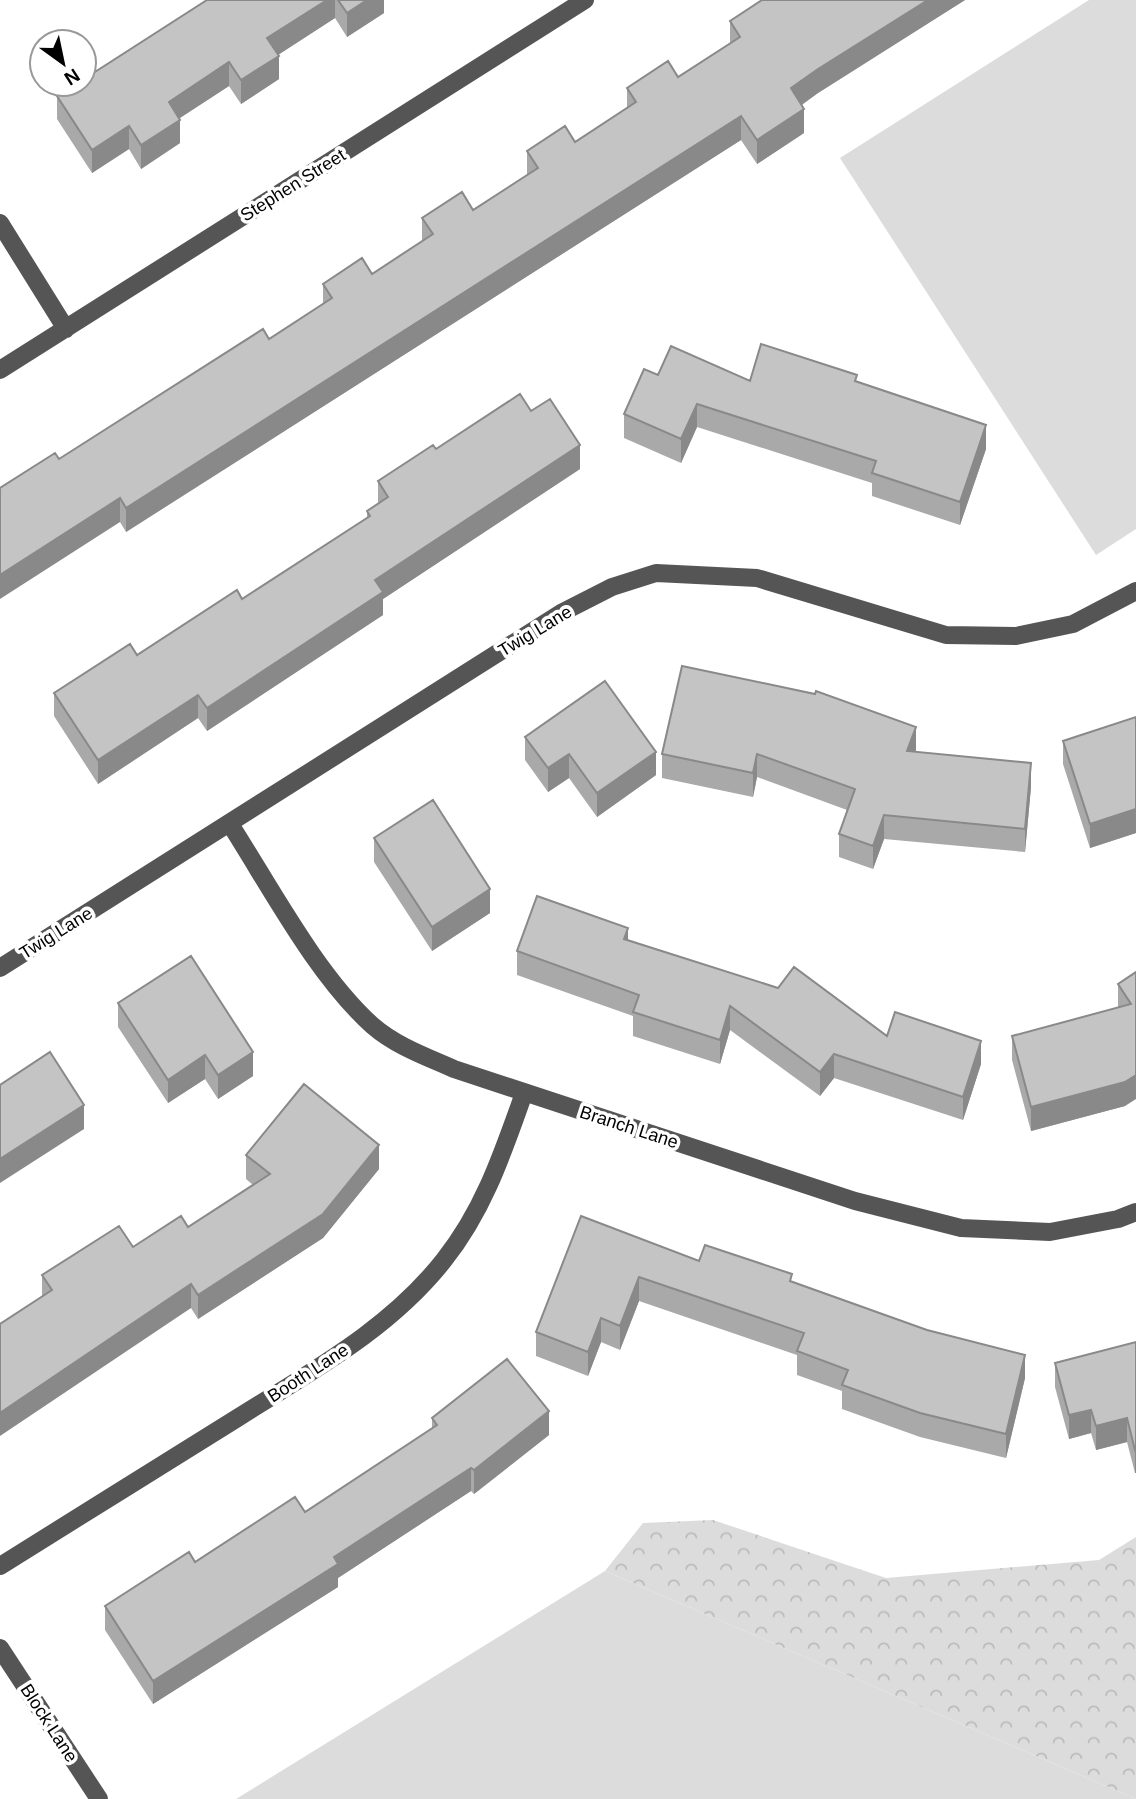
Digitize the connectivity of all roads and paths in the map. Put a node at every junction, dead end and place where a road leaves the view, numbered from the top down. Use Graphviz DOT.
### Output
graph roads {
  1 [pos="585,0"];
  2 [pos="0,223"];
  3 [pos="66,328"];
  4 [pos="0,370"];
  5 [pos="1136,591"];
  6 [pos="230,824"];
  7 [pos="0,968"];
  8 [pos="524,1093"];
  9 [pos="1136,1212"];
  10 [pos="0,1566"];
  11 [pos="0,1647"];
  12 [pos="99,1799"];
  1 -- 3 [label="street, Stephen Street"];
  2 -- 3 [label="street"];
  3 -- 4 [label="street, Stephen Street"];
  5 -- 6 [label="street, Twig Lane"];
  6 -- 7 [label="street, Twig Lane"];
  6 -- 8 [label="street, Branch Lane"];
  8 -- 9 [label="street, Branch Lane"];
  8 -- 10 [label="street, Booth Lane"];
  11 -- 12 [label="street, Block Lane"];
}
